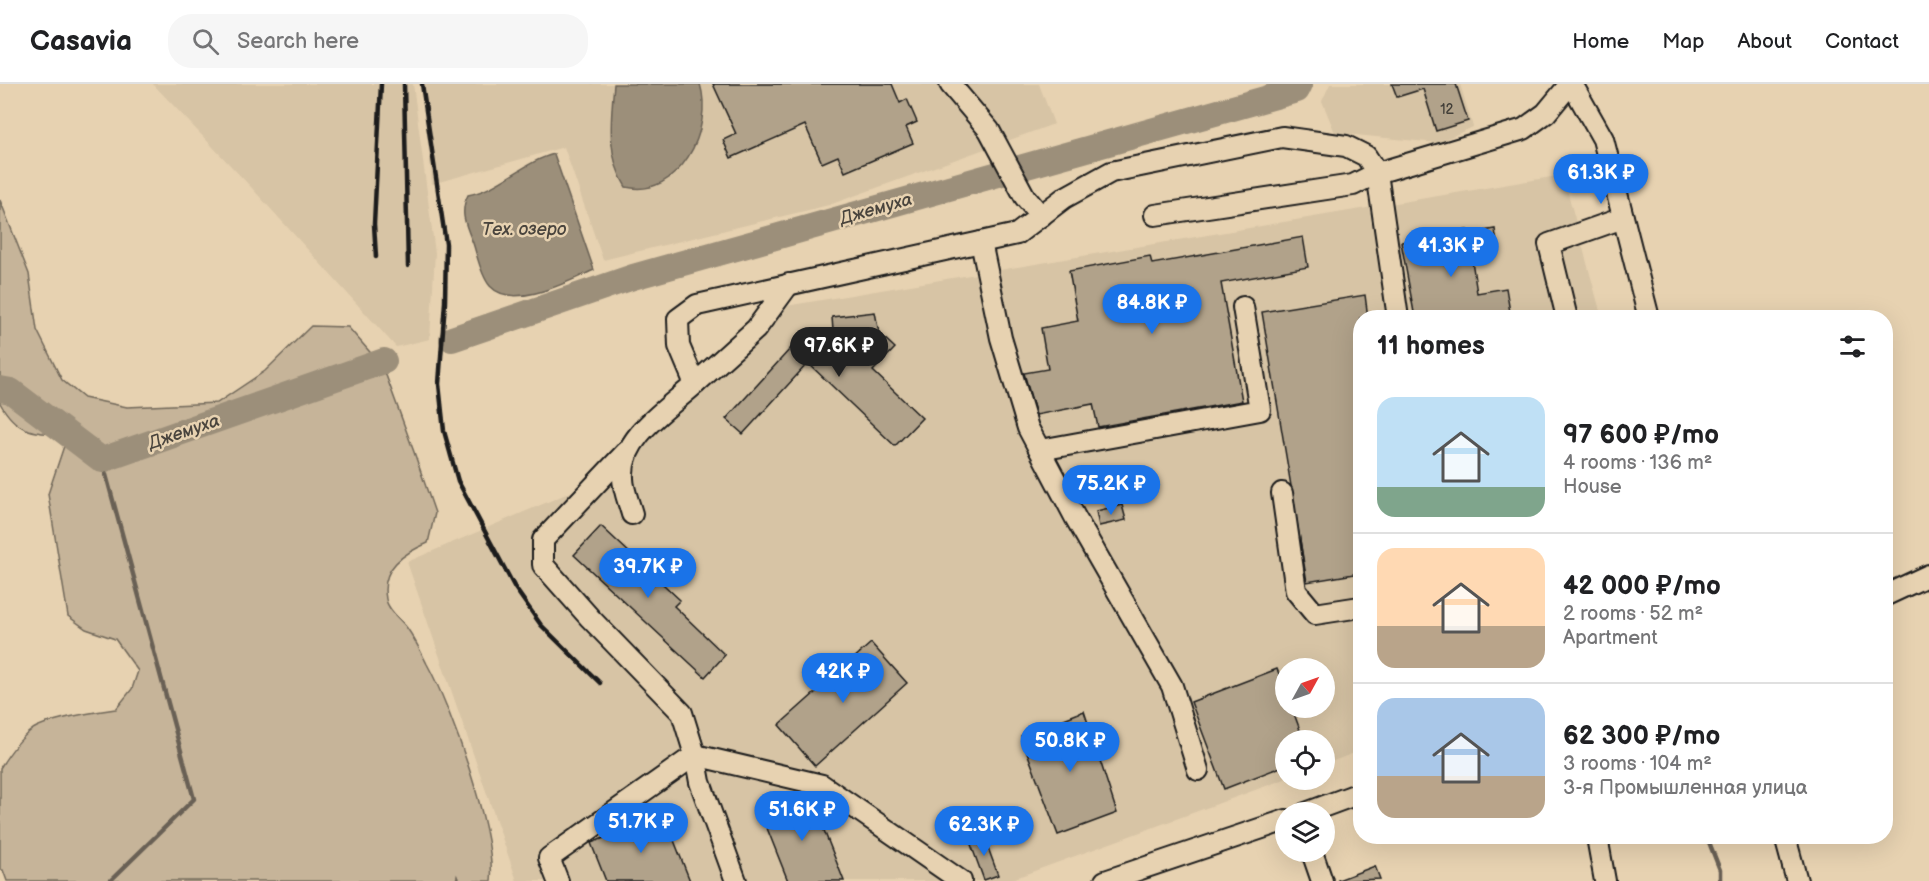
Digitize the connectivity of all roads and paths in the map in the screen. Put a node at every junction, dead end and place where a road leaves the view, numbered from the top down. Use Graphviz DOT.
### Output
graph roads {
  1 [pos="950,84"];
  2 [pos="1571,84"];
  3 [pos="1377,173"];
  4 [pos="1155,215"];
  5 [pos="1041,216"];
  6 [pos="1623,218"];
  7 [pos="981,242"];
  8 [pos="789,284"];
  9 [pos="1243,307"];
  10 [pos="1397,310"];
  11 [pos="1565,310"];
  12 [pos="1647,310"];
  13 [pos="695,384"];
  14 [pos="1040,450"];
  15 [pos="626,452"];
  16 [pos="1282,493"];
  17 [pos="632,514"];
  18 [pos="1929,575"];
  19 [pos="1893,592"];
  20 [pos="1353,608"];
  21 [pos="695,755"];
  22 [pos="1198,770"];
  23 [pos="1353,796"];
  24 [pos="1335,802"];
  25 [pos="1275,824"];
  26 [pos="1598,844"];
  27 [pos="1787,844"];
  28 [pos="1315,862"];
  29 [pos="558,881"];
  30 [pos="736,881"];
  31 [pos="961,881"];
  32 [pos="1105,881"];
  33 [pos="1322,881"];
  34 [pos="1605,881"];
  35 [pos="1797,881"];
  1 -- 5 [label="street"];
  2 -- 3 [label="street"];
  2 -- 6 [label="street"];
  3 -- 4 [label="street"];
  3 -- 5 [label="street"];
  3 -- 10 [label="street"];
  5 -- 7 [label="street"];
  6 -- 11 [label="street"];
  6 -- 12 [label="street"];
  7 -- 8 [label="street"];
  7 -- 14 [label="street"];
  8 -- 13 [label="street"];
  8 -- 13 [label="street"];
  9 -- 14 [label="street"];
  13 -- 15 [label="street"];
  14 -- 22 [label="street"];
  15 -- 17 [label="street"];
  15 -- 21 [label="street"];
  16 -- 20 [label="street"];
  18 -- 19 [label="street"];
  21 -- 29 [label="street"];
  21 -- 30 [label="street"];
  21 -- 31 [label="street"];
  23 -- 24 [label="street"];
  25 -- 32 [label="street"];
  26 -- 34 [label="street"];
  27 -- 35 [label="street"];
  28 -- 33 [label="street"];
}
